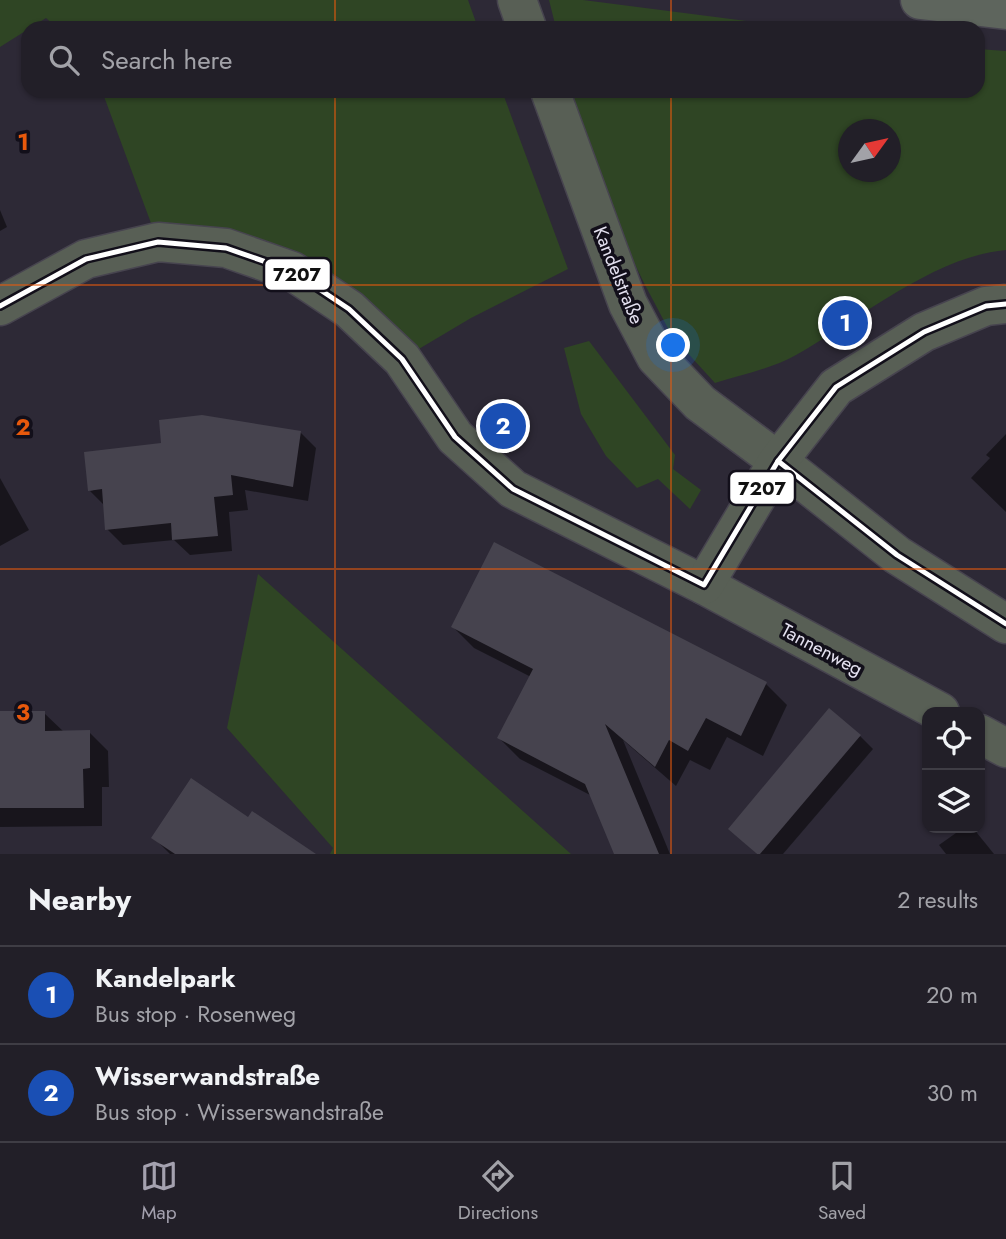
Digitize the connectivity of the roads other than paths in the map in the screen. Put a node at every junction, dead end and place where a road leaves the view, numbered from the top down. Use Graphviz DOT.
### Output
graph roads {
  1 [pos="517,0"];
  2 [pos="920,0"];
  3 [pos="1006,10"];
  4 [pos="524,21"];
  5 [pos="553,98"];
  6 [pos="1006,304"];
  7 [pos="0,306"];
  8 [pos="778,461"];
  9 [pos="704,585"];
  10 [pos="1006,624"];
  11 [pos="931,707"];
  12 [pos="985,737"];
  13 [pos="1006,748"];
  1 -- 4 [label="street"];
  2 -- 3 [label="highway"];
  5 -- 8 [label="street, Kandelstraße"];
  6 -- 8 [label="street"];
  7 -- 9 [label="street, Tannenweg"];
  8 -- 9 [label="street"];
  8 -- 10 [label="street, Kandelstraße"];
  9 -- 11 [label="street, Tannenweg"];
  12 -- 13 [label="street"];
}
